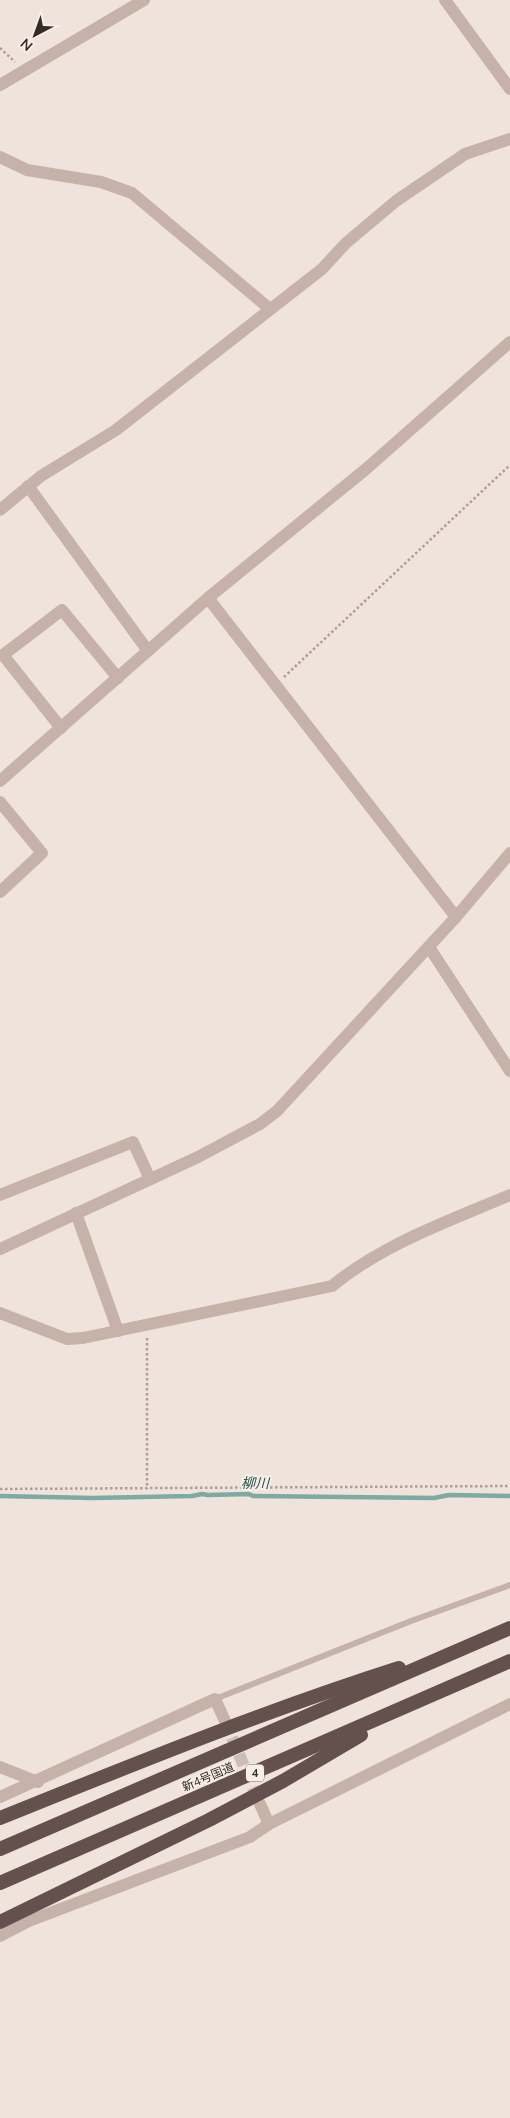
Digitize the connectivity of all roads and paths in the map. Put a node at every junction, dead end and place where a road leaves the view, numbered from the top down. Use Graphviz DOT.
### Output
graph roads {
  1 [pos="144,0"];
  2 [pos="445,0"];
  3 [pos="0,48"];
  4 [pos="23,70"];
  5 [pos="0,84"];
  6 [pos="510,90"];
  7 [pos="510,139"];
  8 [pos="0,157"];
  9 [pos="270,309"];
  10 [pos="510,342"];
  11 [pos="510,465"];
  12 [pos="28,486"];
  13 [pos="0,510"];
  14 [pos="208,598"];
  15 [pos="148,651"];
  16 [pos="118,678"];
  17 [pos="276,685"];
  18 [pos="61,728"];
  19 [pos="1,778"];
  20 [pos="0,802"];
  21 [pos="510,853"];
  22 [pos="0,892"];
  23 [pos="456,917"];
  24 [pos="429,947"];
  25 [pos="505,1053"];
  26 [pos="510,1071"];
  27 [pos="150,1179"];
  28 [pos="0,1195"];
  29 [pos="510,1195"];
  30 [pos="76,1214"];
  31 [pos="0,1249"];
  32 [pos="0,1313"];
  33 [pos="147,1325"];
  34 [pos="118,1331"];
  35 [pos="510,1486"];
  36 [pos="148,1488"];
  37 [pos="0,1489"];
  38 [pos="510,1585"];
  39 [pos="510,1628"];
  40 [pos="477,1642"];
  41 [pos="510,1661"];
  42 [pos="215,1699"];
  43 [pos="416,1703"];
  44 [pos="510,1704"];
  45 [pos="225,1721"];
  46 [pos="0,1767"];
  47 [pos="38,1782"];
  48 [pos="0,1797"];
  49 [pos="260,1804"];
  50 [pos="0,1818"];
  51 [pos="269,1824"];
  52 [pos="0,1849"];
  53 [pos="0,1882"];
  54 [pos="0,1922"];
  55 [pos="0,1936"];
  1 -- 4 [label="street"];
  2 -- 6 [label="street"];
  3 -- 4 [label="path"];
  4 -- 5 [label="street"];
  7 -- 9 [label="street"];
  8 -- 9 [label="street"];
  9 -- 12 [label="street"];
  10 -- 14 [label="street"];
  11 -- 17 [label="path"];
  12 -- 13 [label="street"];
  12 -- 15 [label="street"];
  14 -- 15 [label="street"];
  14 -- 17 [label="street"];
  15 -- 16 [label="street"];
  16 -- 18 [label="street"];
  16 -- 18 [label="street"];
  17 -- 23 [label="street"];
  18 -- 19 [label="street"];
  20 -- 22 [label="street"];
  21 -- 23 [label="street"];
  23 -- 24 [label="street"];
  24 -- 25 [label="street"];
  24 -- 27 [label="street"];
  25 -- 26 [label="street"];
  27 -- 28 [label="street"];
  27 -- 30 [label="street"];
  29 -- 33 [label="street"];
  30 -- 31 [label="street"];
  30 -- 34 [label="street"];
  32 -- 34 [label="street"];
  33 -- 34 [label="street"];
  33 -- 36 [label="path"];
  35 -- 36 [label="path"];
  36 -- 37 [label="path"];
  38 -- 42 [label="lane"];
  39 -- 40 [label="highway, 新4号国道"];
  40 -- 50 [label="highway"];
  40 -- 52 [label="highway, 新4号国道"];
  41 -- 43 [label="highway, 新4号国道 / 4"];
  42 -- 45 [label="street"];
  42 -- 47 [label="street"];
  43 -- 53 [label="highway, 新4号国道 / 4"];
  43 -- 54 [label="highway"];
  44 -- 51 [label="street"];
  46 -- 47 [label="street"];
  47 -- 48 [label="street"];
  49 -- 51 [label="street"];
  51 -- 55 [label="street"];
}
